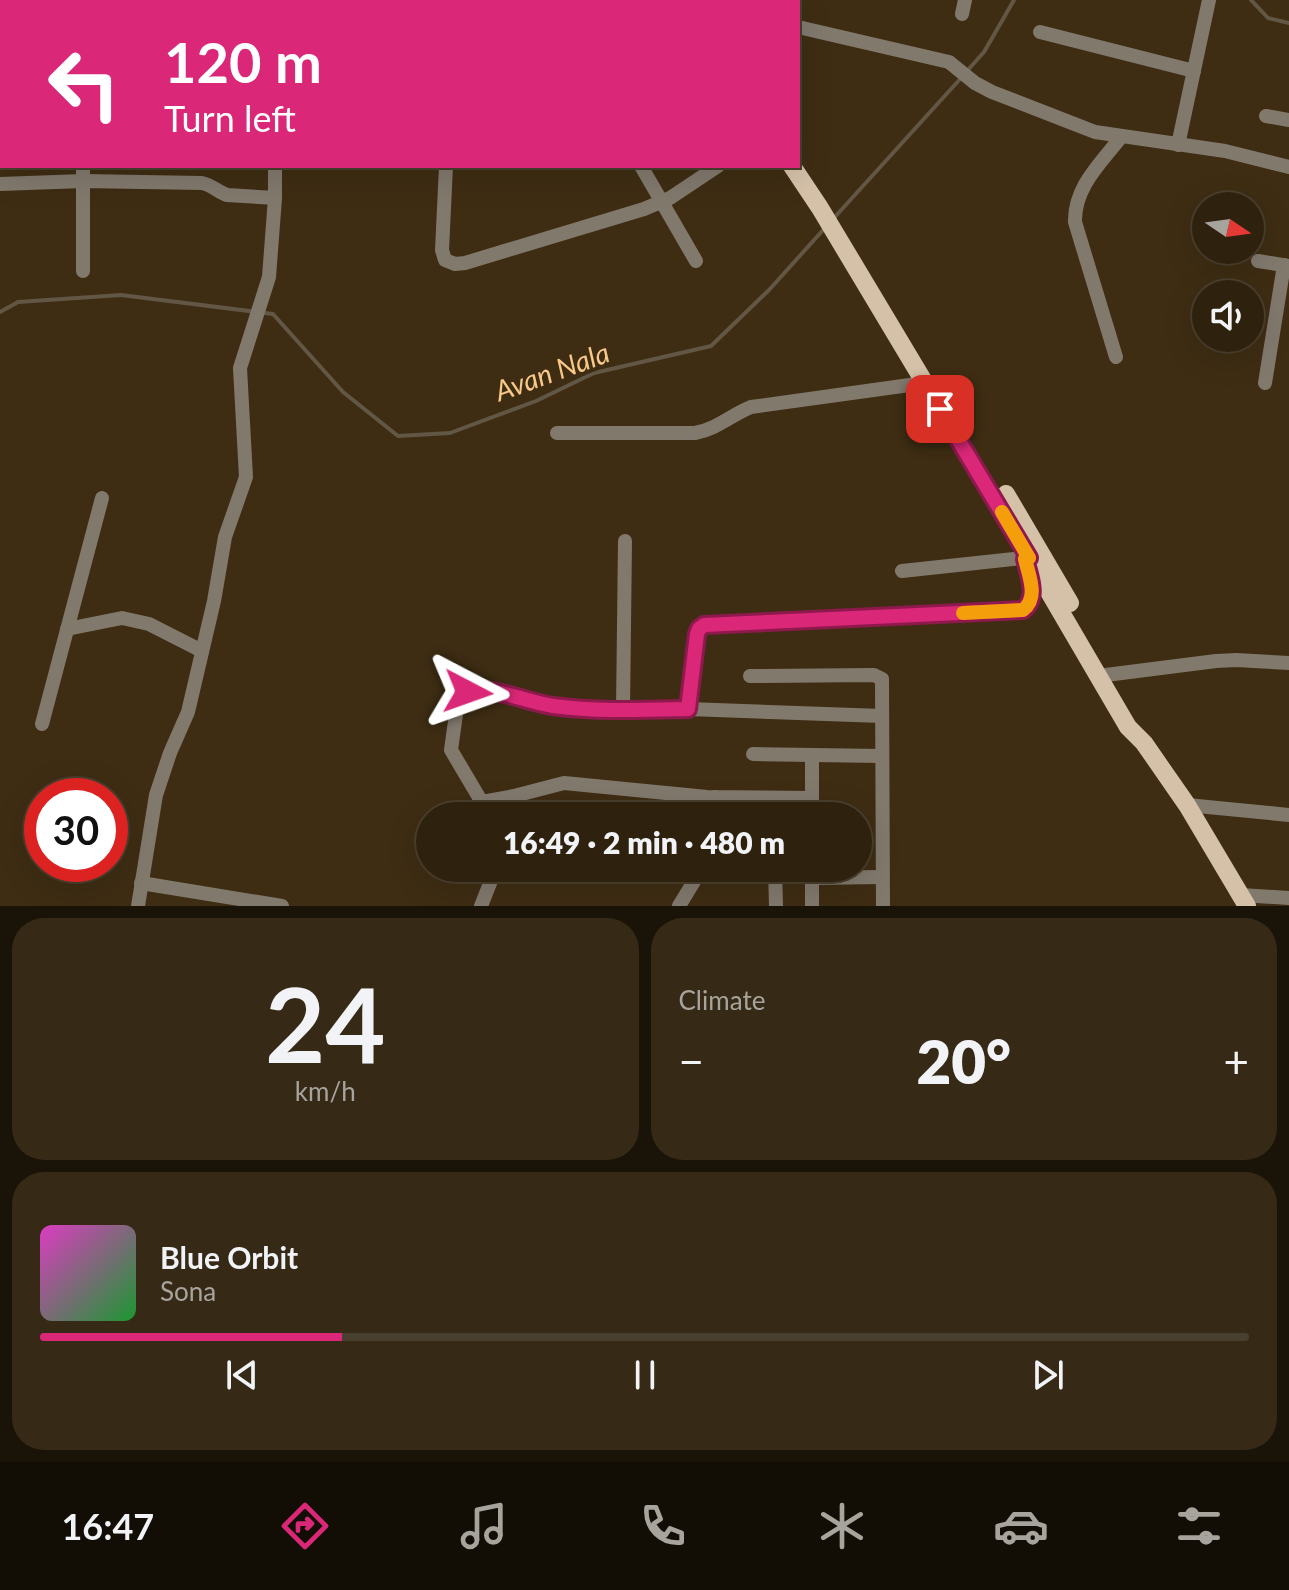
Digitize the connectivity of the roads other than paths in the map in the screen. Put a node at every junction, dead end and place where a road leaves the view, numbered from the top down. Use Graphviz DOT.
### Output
graph roads {
  1 [pos="1209,0"];
  2 [pos="800,27"];
  3 [pos="1040,32"];
  4 [pos="1194,71"];
  5 [pos="1266,116"];
  6 [pos="1289,120"];
  7 [pos="1121,137"];
  8 [pos="1178,145"];
  9 [pos="800,159"];
  10 [pos="1289,167"];
  11 [pos="275,168"];
  12 [pos="446,168"];
  13 [pos="642,168"];
  14 [pos="715,168"];
  15 [pos="794,168"];
  16 [pos="83,173"];
  17 [pos="0,184"];
  18 [pos="275,198"];
  19 [pos="663,202"];
  20 [pos="823,206"];
  21 [pos="854,257"];
  22 [pos="696,261"];
  23 [pos="1264,262"];
  24 [pos="1286,266"];
  25 [pos="83,271"];
  26 [pos="1116,357"];
  27 [pos="924,383"];
  28 [pos="1265,383"];
  29 [pos="557,433"];
  30 [pos="102,498"];
  31 [pos="625,541"];
  32 [pos="1032,557"];
  33 [pos="902,571"];
  34 [pos="67,629"];
  35 [pos="202,651"];
  36 [pos="1289,663"];
  37 [pos="1104,675"];
  38 [pos="750,676"];
  39 [pos="688,709"];
  40 [pos="623,710"];
  41 [pos="882,716"];
  42 [pos="42,724"];
  43 [pos="753,754"];
  44 [pos="812,755"];
  45 [pos="881,756"];
  46 [pos="715,797"];
  47 [pos="775,798"];
  48 [pos="812,798"];
  49 [pos="482,802"];
  50 [pos="714,802"];
  51 [pos="775,802"];
  52 [pos="812,802"];
  53 [pos="1187,805"];
  54 [pos="1289,815"];
  55 [pos="872,876"];
  56 [pos="882,877"];
  57 [pos="490,882"];
  58 [pos="694,882"];
  59 [pos="775,882"];
  60 [pos="812,882"];
  61 [pos="141,883"];
  62 [pos="1289,898"];
  63 [pos="1244,900"];
  64 [pos="135,904"];
  65 [pos="282,906"];
  66 [pos="481,906"];
  67 [pos="679,906"];
  68 [pos="776,906"];
  69 [pos="812,906"];
  70 [pos="883,906"];
  1 -- 4 [label="street"];
  2 -- 7 [label="street"];
  3 -- 4 [label="street"];
  4 -- 8 [label="street"];
  5 -- 6 [label="street"];
  7 -- 8 [label="street"];
  7 -- 26 [label="street"];
  8 -- 10 [label="street"];
  9 -- 20 [label="main road"];
  11 -- 18 [label="street"];
  12 -- 19 [label="street"];
  13 -- 19 [label="street"];
  14 -- 19 [label="street"];
  15 -- 20 [label="main road"];
  16 -- 17 [label="street"];
  16 -- 18 [label="street"];
  16 -- 25 [label="street"];
  18 -- 35 [label="street"];
  19 -- 22 [label="street"];
  20 -- 21 [label="main road"];
  21 -- 27 [label="main road"];
  21 -- 32 [label="main road"];
  23 -- 24 [label="street"];
  24 -- 28 [label="street"];
  27 -- 29 [label="street"];
  27 -- 32 [label="main road"];
  30 -- 34 [label="street"];
  31 -- 40 [label="street"];
  32 -- 33 [label="street"];
  32 -- 37 [label="main road"];
  32 -- 39 [label="street"];
  34 -- 35 [label="street"];
  34 -- 42 [label="street"];
  35 -- 61 [label="street"];
  36 -- 37 [label="street"];
  37 -- 53 [label="main road"];
  38 -- 41 [label="street"];
  39 -- 40 [label="street"];
  39 -- 41 [label="street"];
  40 -- 49 [label="street"];
  41 -- 45 [label="street"];
  43 -- 44 [label="street"];
  44 -- 45 [label="street"];
  44 -- 48 [label="street"];
  45 -- 56 [label="street"];
  46 -- 47 [label="street"];
  46 -- 49 [label="street"];
  46 -- 50 [label="street"];
  47 -- 48 [label="street"];
  47 -- 51 [label="street"];
  48 -- 52 [label="street"];
  53 -- 54 [label="street"];
  53 -- 63 [label="main road"];
  55 -- 56 [label="street"];
  56 -- 70 [label="street"];
  57 -- 66 [label="street"];
  58 -- 67 [label="street"];
  59 -- 68 [label="street"];
  60 -- 69 [label="street"];
  61 -- 64 [label="street"];
  61 -- 65 [label="street"];
  62 -- 63 [label="street"];
}
